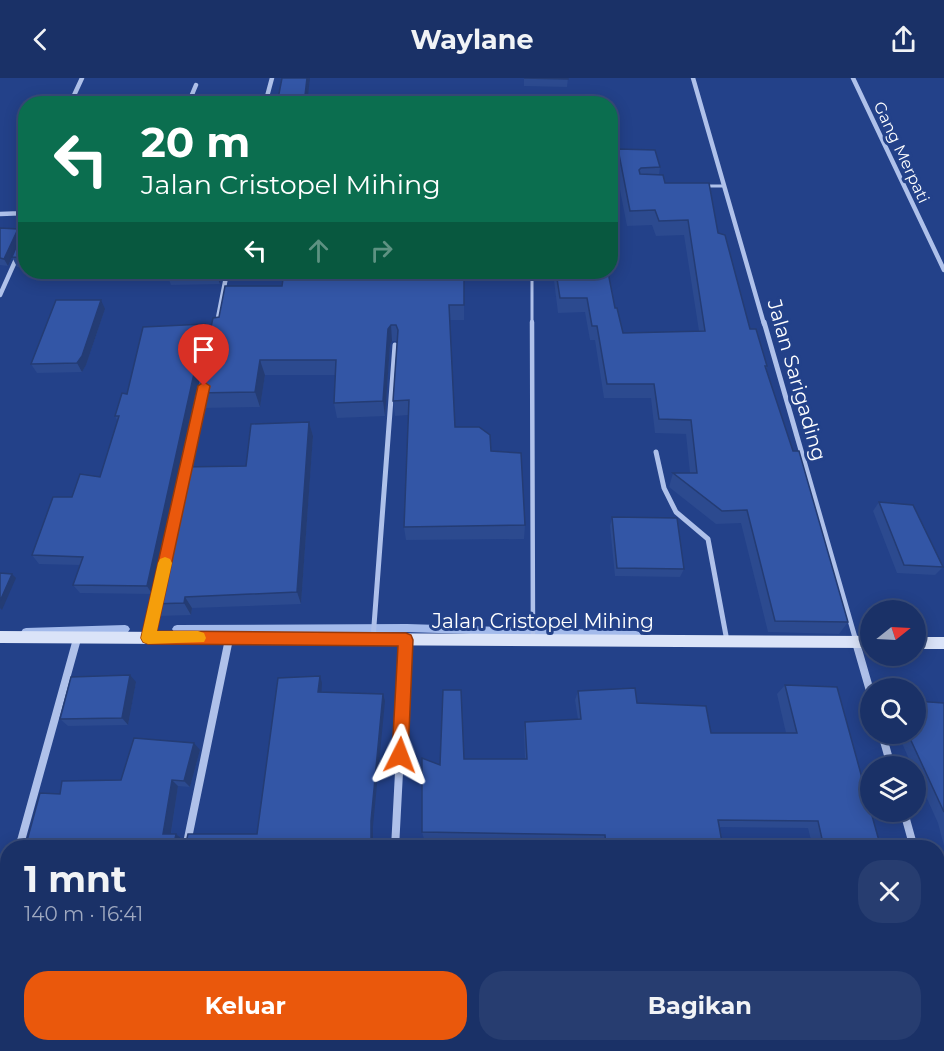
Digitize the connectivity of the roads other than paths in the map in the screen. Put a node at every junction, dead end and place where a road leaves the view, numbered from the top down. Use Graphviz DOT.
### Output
graph roads {
  1 [pos="82,78"];
  2 [pos="272,78"];
  3 [pos="693,78"];
  4 [pos="853,78"];
  5 [pos="196,85"];
  6 [pos="74,96"];
  7 [pos="191,96"];
  8 [pos="268,96"];
  9 [pos="703,186"];
  10 [pos="724,186"];
  11 [pos="18,213"];
  12 [pos="0,214"];
  13 [pos="18,254"];
  14 [pos="944,270"];
  15 [pos="226,279"];
  16 [pos="532,279"];
  17 [pos="0,295"];
  18 [pos="216,328"];
  19 [pos="395,345"];
  20 [pos="204,386"];
  21 [pos="656,452"];
  22 [pos="183,478"];
  23 [pos="158,592"];
  24 [pos="0,637"];
  25 [pos="77,637"];
  26 [pos="148,638"];
  27 [pos="229,638"];
  28 [pos="373,639"];
  29 [pos="406,640"];
  30 [pos="533,640"];
  31 [pos="727,641"];
  32 [pos="856,642"];
  33 [pos="860,642"];
  34 [pos="926,643"];
  35 [pos="944,643"];
  36 [pos="866,678"];
  37 [pos="907,822"];
  38 [pos="21,840"];
  39 [pos="188,840"];
  40 [pos="395,840"];
  41 [pos="912,840"];
  1 -- 6 [label="street"];
  2 -- 8 [label="street"];
  3 -- 10 [label="street, Jalan Sarigading"];
  4 -- 14 [label="street, Gang Merpati"];
  5 -- 7 [label="street"];
  9 -- 10 [label="lane"];
  10 -- 32 [label="street, Jalan Sarigading"];
  11 -- 12 [label="street"];
  13 -- 17 [label="street"];
  15 -- 18 [label="street"];
  16 -- 30 [label="lane"];
  19 -- 28 [label="street"];
  20 -- 22 [label="street"];
  21 -- 31 [label="street"];
  23 -- 26 [label="street"];
  24 -- 25 [label="street, Jalan Cristopel Mihing"];
  25 -- 26 [label="street, Jalan Cristopel Mihing"];
  25 -- 38 [label="street"];
  26 -- 27 [label="street, Jalan Cristopel Mihing"];
  27 -- 28 [label="street, Jalan Cristopel Mihing"];
  27 -- 39 [label="street"];
  28 -- 29 [label="street, Jalan Cristopel Mihing"];
  29 -- 30 [label="street, Jalan Cristopel Mihing"];
  29 -- 40 [label="street"];
  30 -- 31 [label="street, Jalan Cristopel Mihing"];
  31 -- 32 [label="street, Jalan Cristopel Mihing"];
  32 -- 33 [label="street, Jalan Cristopel Mihing"];
  32 -- 36 [label="street, Jalan Sarigading"];
  34 -- 35 [label="street"];
  37 -- 41 [label="street"];
}
